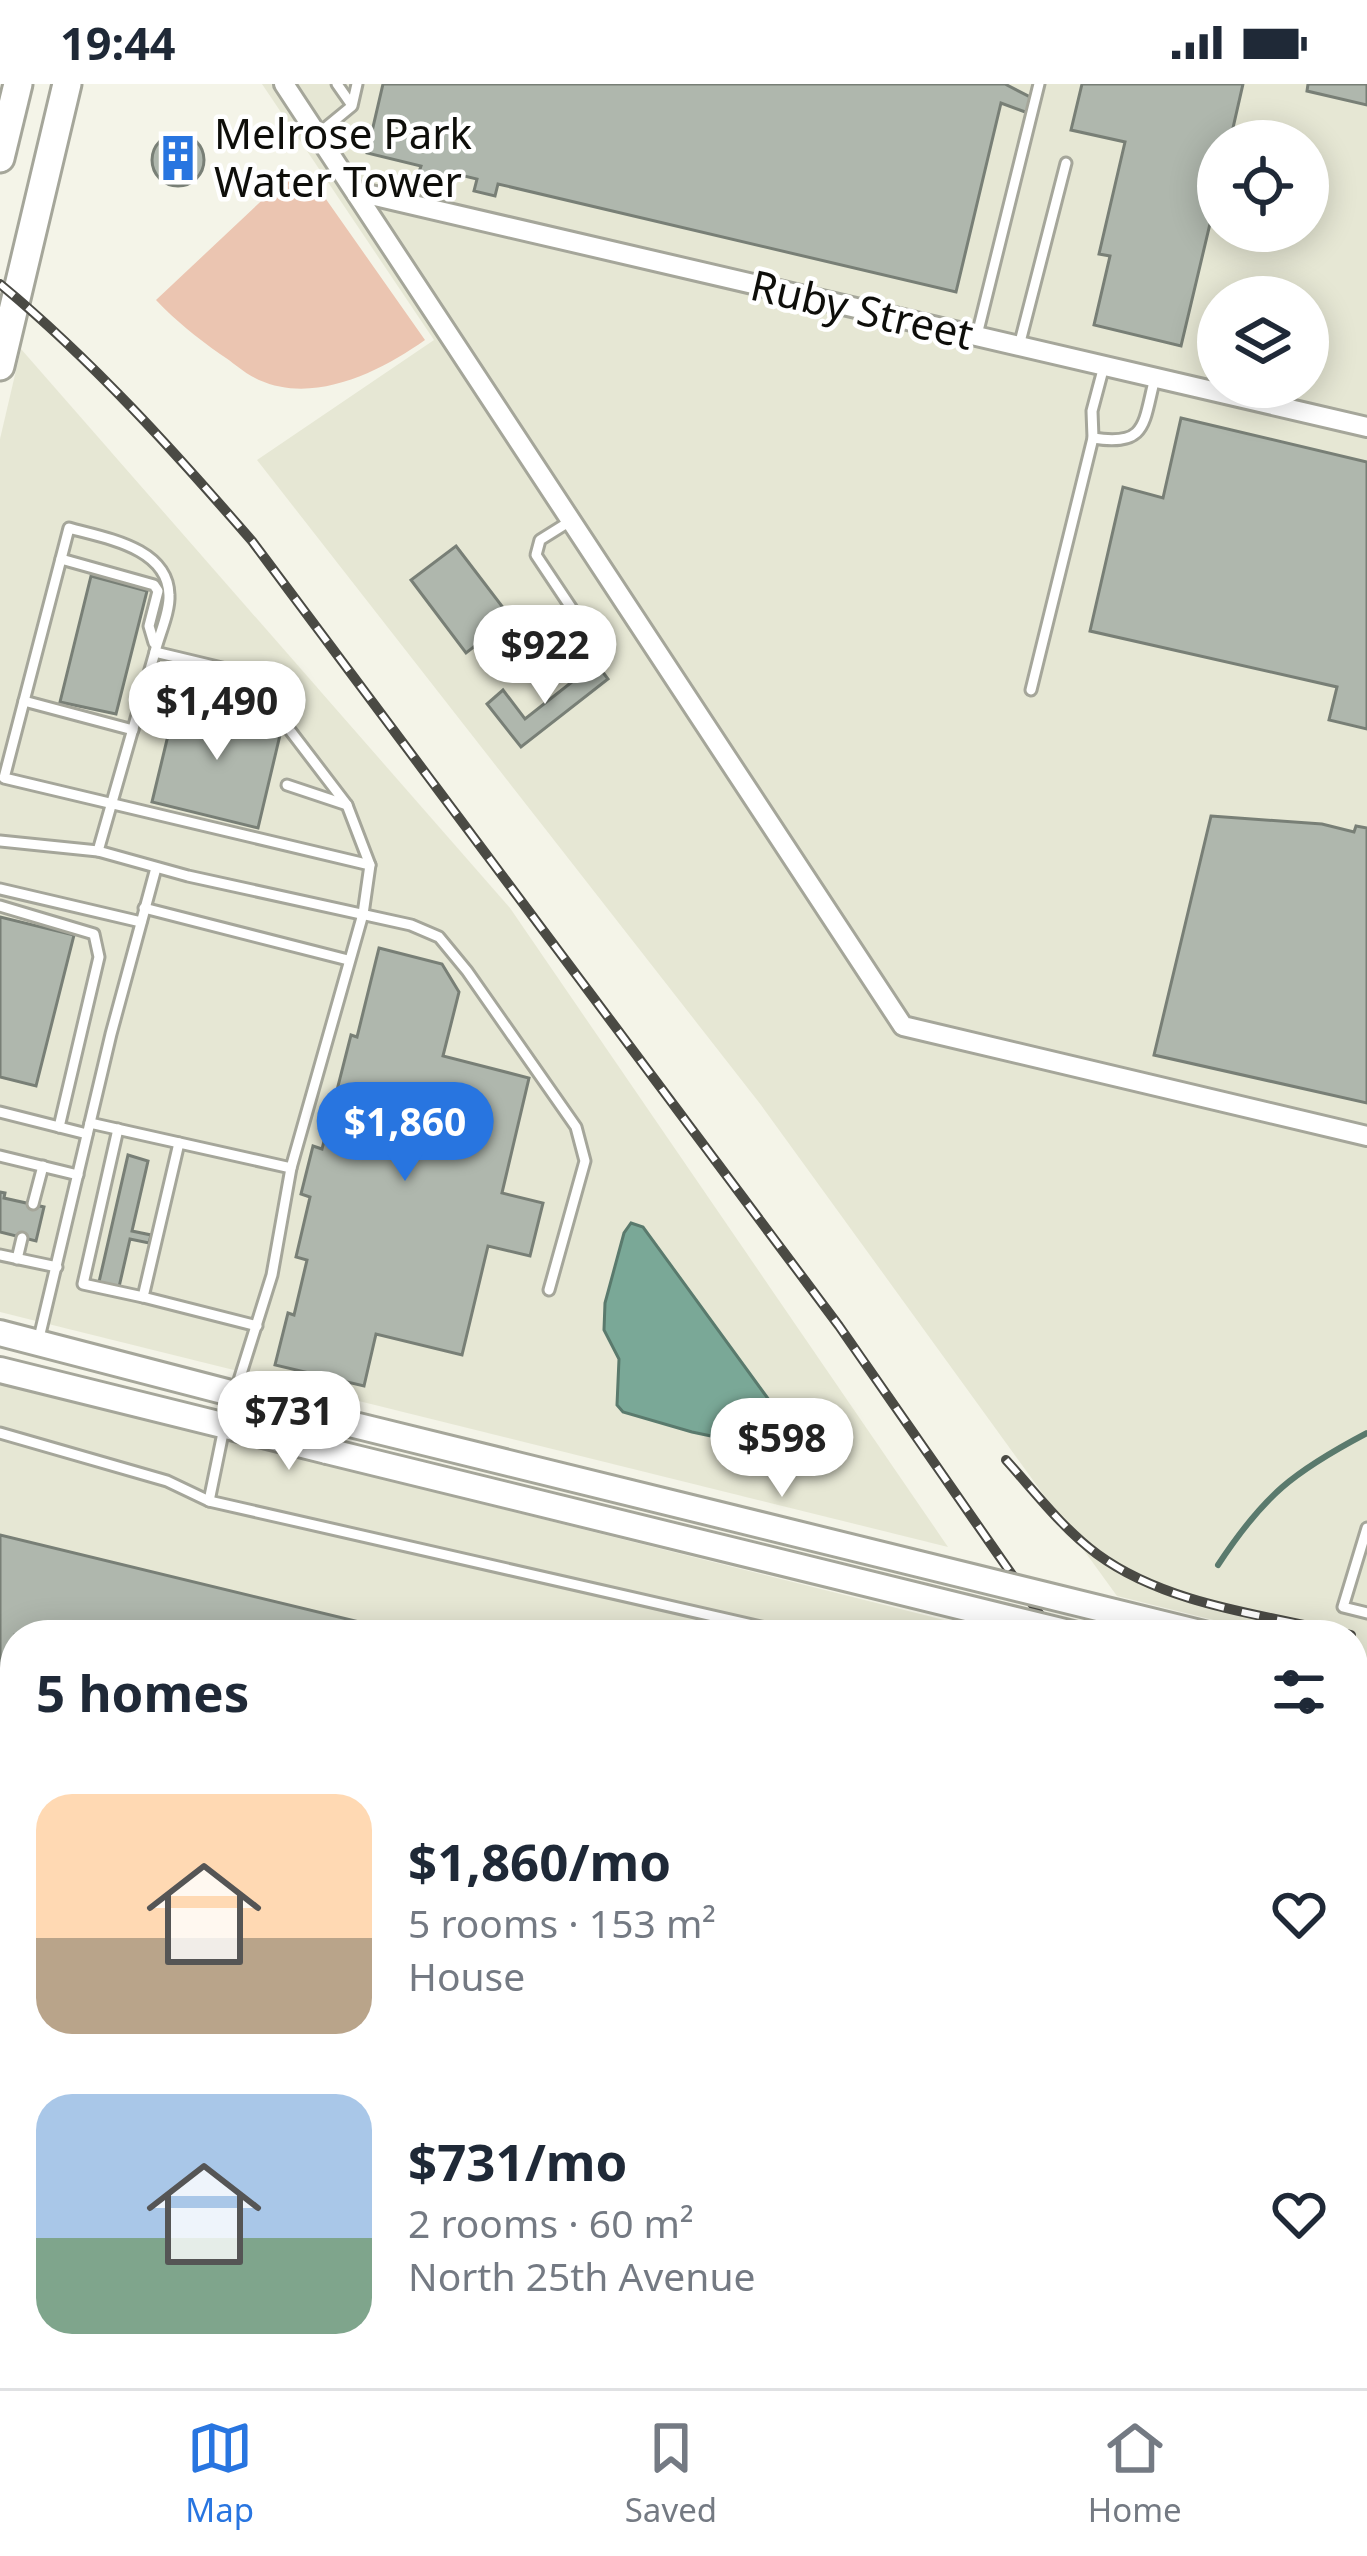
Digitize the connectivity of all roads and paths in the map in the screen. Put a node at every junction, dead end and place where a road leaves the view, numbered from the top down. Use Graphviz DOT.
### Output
graph roads {
  1 [pos="18,84"];
  2 [pos="68,84"];
  3 [pos="284,84"];
  4 [pos="337,84"];
  5 [pos="357,84"];
  6 [pos="1039,84"];
  7 [pos="352,106"];
  8 [pos="318,134"];
  9 [pos="0,158"];
  10 [pos="1066,163"];
  11 [pos="358,192"];
  12 [pos="977,336"];
  13 [pos="1019,346"];
  14 [pos="0,366"];
  15 [pos="1104,366"];
  16 [pos="1155,378"];
  17 [pos="1367,405"];
  18 [pos="1365,427"];
  19 [pos="1094,438"];
  20 [pos="572,520"];
  21 [pos="61,559"];
  22 [pos="595,641"];
  23 [pos="155,650"];
  24 [pos="1031,690"];
  25 [pos="24,701"];
  26 [pos="133,730"];
  27 [pos="287,785"];
  28 [pos="112,805"];
  29 [pos="347,805"];
  30 [pos="0,841"];
  31 [pos="98,851"];
  32 [pos="370,865"];
  33 [pos="156,868"];
  34 [pos="0,889"];
  35 [pos="0,907"];
  36 [pos="145,908"];
  37 [pos="363,914"];
  38 [pos="141,922"];
  39 [pos="348,960"];
  40 [pos="92,993"];
  41 [pos="119,1002"];
  42 [pos="0,1112"];
  43 [pos="59,1127"];
  44 [pos="88,1128"];
  45 [pos="118,1129"];
  46 [pos="1367,1136"];
  47 [pos="179,1143"];
  48 [pos="0,1156"];
  49 [pos="43,1166"];
  50 [pos="291,1168"];
  51 [pos="78,1175"];
  52 [pos="33,1204"];
  53 [pos="22,1238"];
  54 [pos="0,1255"];
  55 [pos="17,1258"];
  56 [pos="55,1272"];
  57 [pos="83,1284"];
  58 [pos="549,1290"];
  59 [pos="143,1297"];
  60 [pos="257,1326"];
  61 [pos="0,1334"];
  62 [pos="38,1343"];
  63 [pos="0,1370"];
  64 [pos="235,1396"];
  65 [pos="224,1427"];
  66 [pos="0,1433"];
  67 [pos="208,1501"];
  68 [pos="1367,1528"];
  69 [pos="1367,1613"];
  70 [pos="730,1620"];
  71 [pos="1015,1620"];
  72 [pos="1147,1620"];
  1 -- 9 [label="main road"];
  2 -- 14 [label="main road"];
  3 -- 8 [label="street"];
  4 -- 7 [label="lane"];
  5 -- 7 [label="lane"];
  6 -- 12 [label="lane"];
  7 -- 8 [label="lane"];
  8 -- 11 [label="street"];
  10 -- 13 [label="lane"];
  11 -- 12 [label="street, Ruby Street"];
  11 -- 20 [label="street"];
  12 -- 13 [label="street, Ruby Street"];
  13 -- 15 [label="street, Ruby Street"];
  15 -- 16 [label="street, Ruby Street"];
  15 -- 19 [label="lane"];
  16 -- 18 [label="street, Ruby Street"];
  16 -- 19 [label="lane"];
  17 -- 18 [label="lane"];
  19 -- 24 [label="lane"];
  20 -- 22 [label="lane"];
  20 -- 46 [label="street"];
  21 -- 23 [label="lane"];
  21 -- 23 [label="lane"];
  21 -- 25 [label="lane"];
  23 -- 26 [label="lane"];
  23 -- 29 [label="lane"];
  25 -- 26 [label="lane"];
  25 -- 28 [label="lane"];
  26 -- 28 [label="lane"];
  27 -- 29 [label="lane"];
  28 -- 31 [label="lane"];
  28 -- 32 [label="lane"];
  29 -- 32 [label="lane"];
  30 -- 31 [label="lane"];
  31 -- 33 [label="lane"];
  32 -- 37 [label="lane"];
  33 -- 36 [label="lane"];
  33 -- 37 [label="lane"];
  34 -- 38 [label="lane"];
  35 -- 40 [label="lane"];
  36 -- 38 [label="lane"];
  36 -- 39 [label="lane"];
  37 -- 39 [label="lane"];
  37 -- 58 [label="lane"];
  38 -- 41 [label="lane"];
  39 -- 50 [label="lane"];
  40 -- 41 [label="lane"];
  40 -- 43 [label="lane"];
  41 -- 44 [label="lane"];
  42 -- 43 [label="lane"];
  43 -- 44 [label="lane"];
  44 -- 45 [label="lane"];
  44 -- 51 [label="lane"];
  45 -- 47 [label="lane"];
  45 -- 57 [label="lane"];
  47 -- 50 [label="lane"];
  47 -- 59 [label="lane"];
  48 -- 49 [label="lane"];
  49 -- 51 [label="lane"];
  49 -- 52 [label="lane"];
  50 -- 60 [label="lane"];
  51 -- 56 [label="lane"];
  53 -- 55 [label="lane"];
  54 -- 55 [label="lane"];
  55 -- 56 [label="lane"];
  56 -- 57 [label="lane"];
  56 -- 62 [label="lane"];
  57 -- 59 [label="lane"];
  59 -- 60 [label="lane"];
  60 -- 64 [label="lane"];
  61 -- 62 [label="main road"];
  62 -- 64 [label="main road"];
  63 -- 65 [label="main road"];
  64 -- 65 [label="lane"];
  64 -- 72 [label="main road, bridge"];
  65 -- 67 [label="lane"];
  65 -- 71 [label="main road, bridge"];
  66 -- 67 [label="lane"];
  67 -- 70 [label="lane"];
  68 -- 69 [label="lane"];
}
